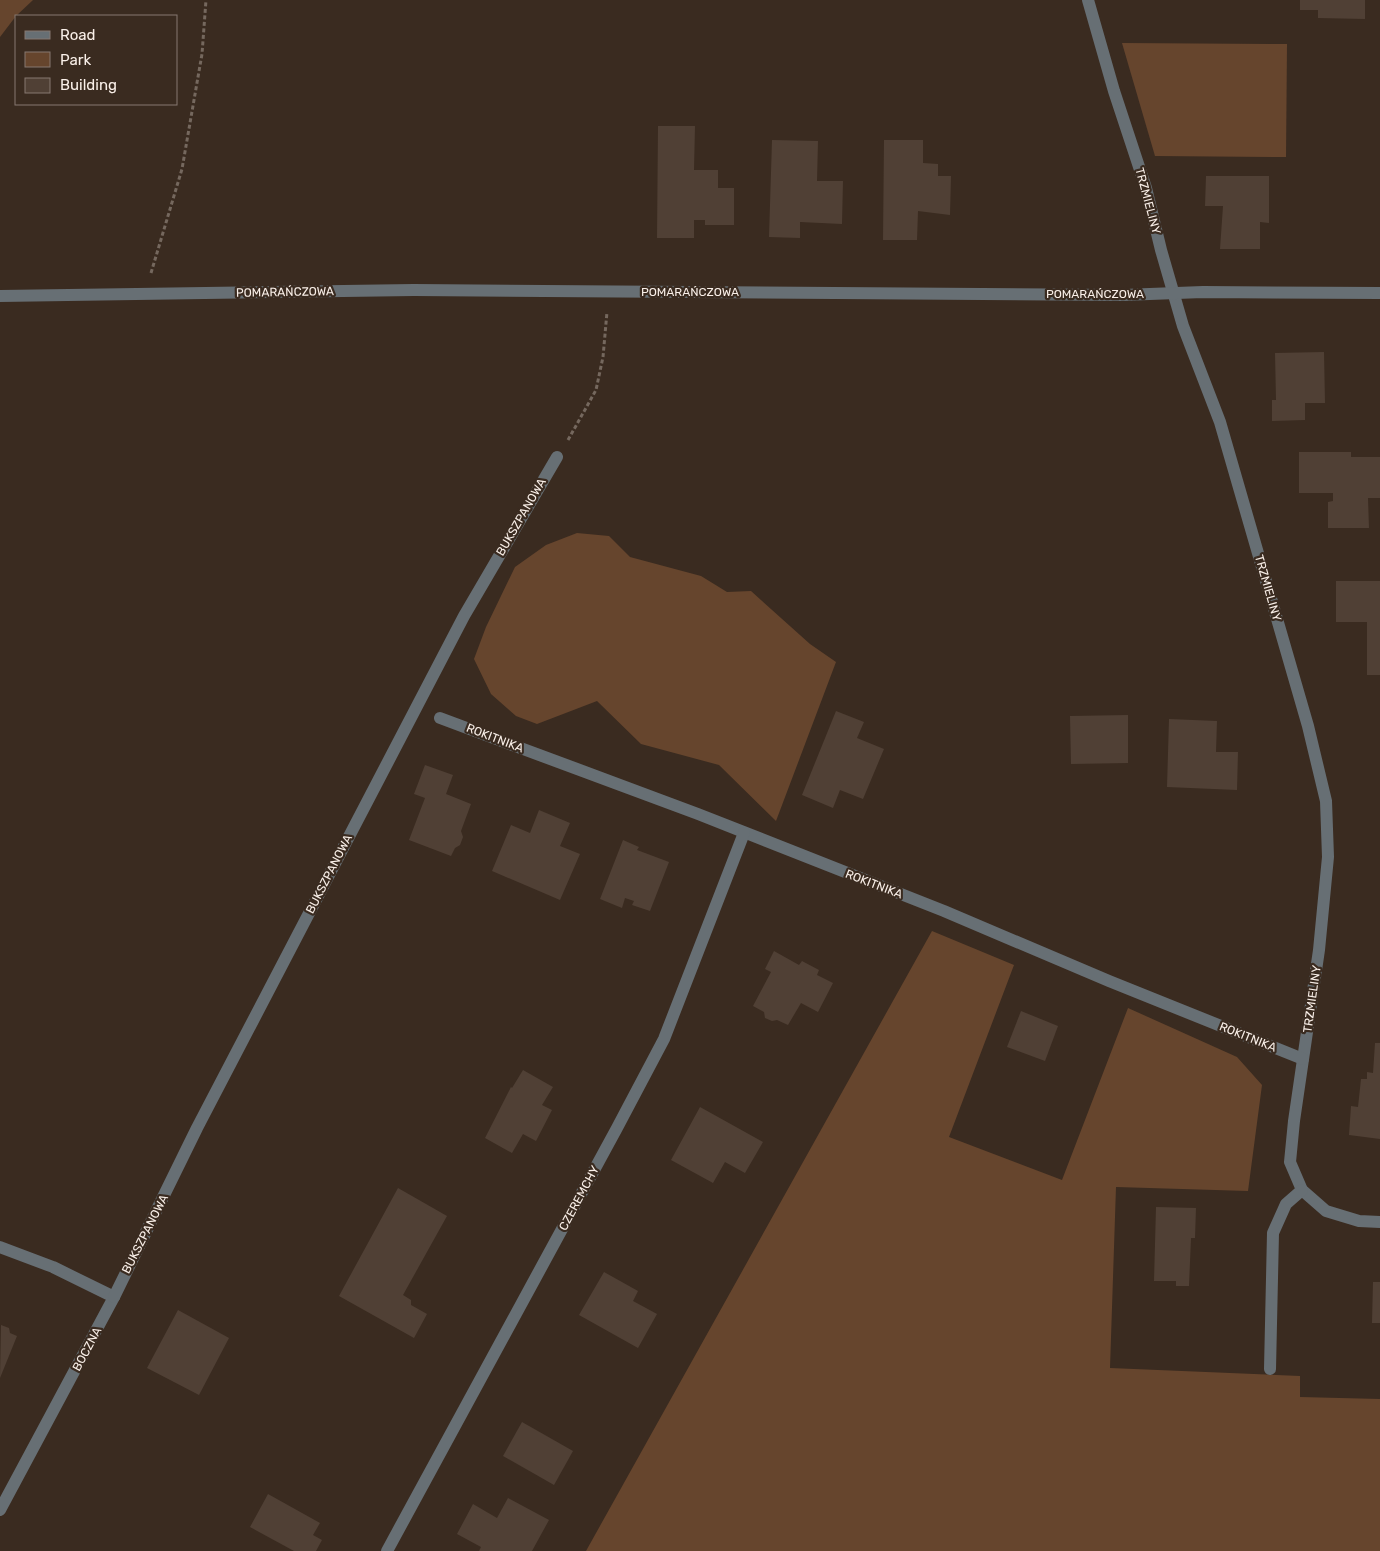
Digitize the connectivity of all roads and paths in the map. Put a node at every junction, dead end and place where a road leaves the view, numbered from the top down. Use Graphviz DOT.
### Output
graph roads {
  1 [pos="206,0"];
  2 [pos="1088,0"];
  3 [pos="609,291"];
  4 [pos="1380,293"];
  5 [pos="1174,294"];
  6 [pos="145,295"];
  7 [pos="0,296"];
  8 [pos="557,457"];
  9 [pos="440,718"];
  10 [pos="744,833"];
  11 [pos="1303,1059"];
  12 [pos="1302,1190"];
  13 [pos="1380,1222"];
  14 [pos="0,1248"];
  15 [pos="114,1297"];
  16 [pos="1270,1368"];
  17 [pos="0,1510"];
  18 [pos="387,1551"];
  1 -- 6 [label="path"];
  2 -- 5 [label="street, TRZMIELINY"];
  3 -- 5 [label="street, POMARAŃCZOWA"];
  3 -- 6 [label="street, POMARAŃCZOWA"];
  3 -- 8 [label="path"];
  4 -- 5 [label="street, POMARAŃCZOWA"];
  5 -- 11 [label="street, TRZMIELINY"];
  6 -- 7 [label="street, POMARAŃCZOWA"];
  8 -- 15 [label="street, BUKSZPANOWA"];
  9 -- 10 [label="street, ROKITNIKA"];
  10 -- 11 [label="street, ROKITNIKA"];
  10 -- 18 [label="street, CZEREMCHY"];
  11 -- 12 [label="street, TRZMIELINY"];
  12 -- 13 [label="street, TRZMIELINY"];
  12 -- 16 [label="street"];
  14 -- 15 [label="street"];
  15 -- 17 [label="street, BOCZNA"];
}
